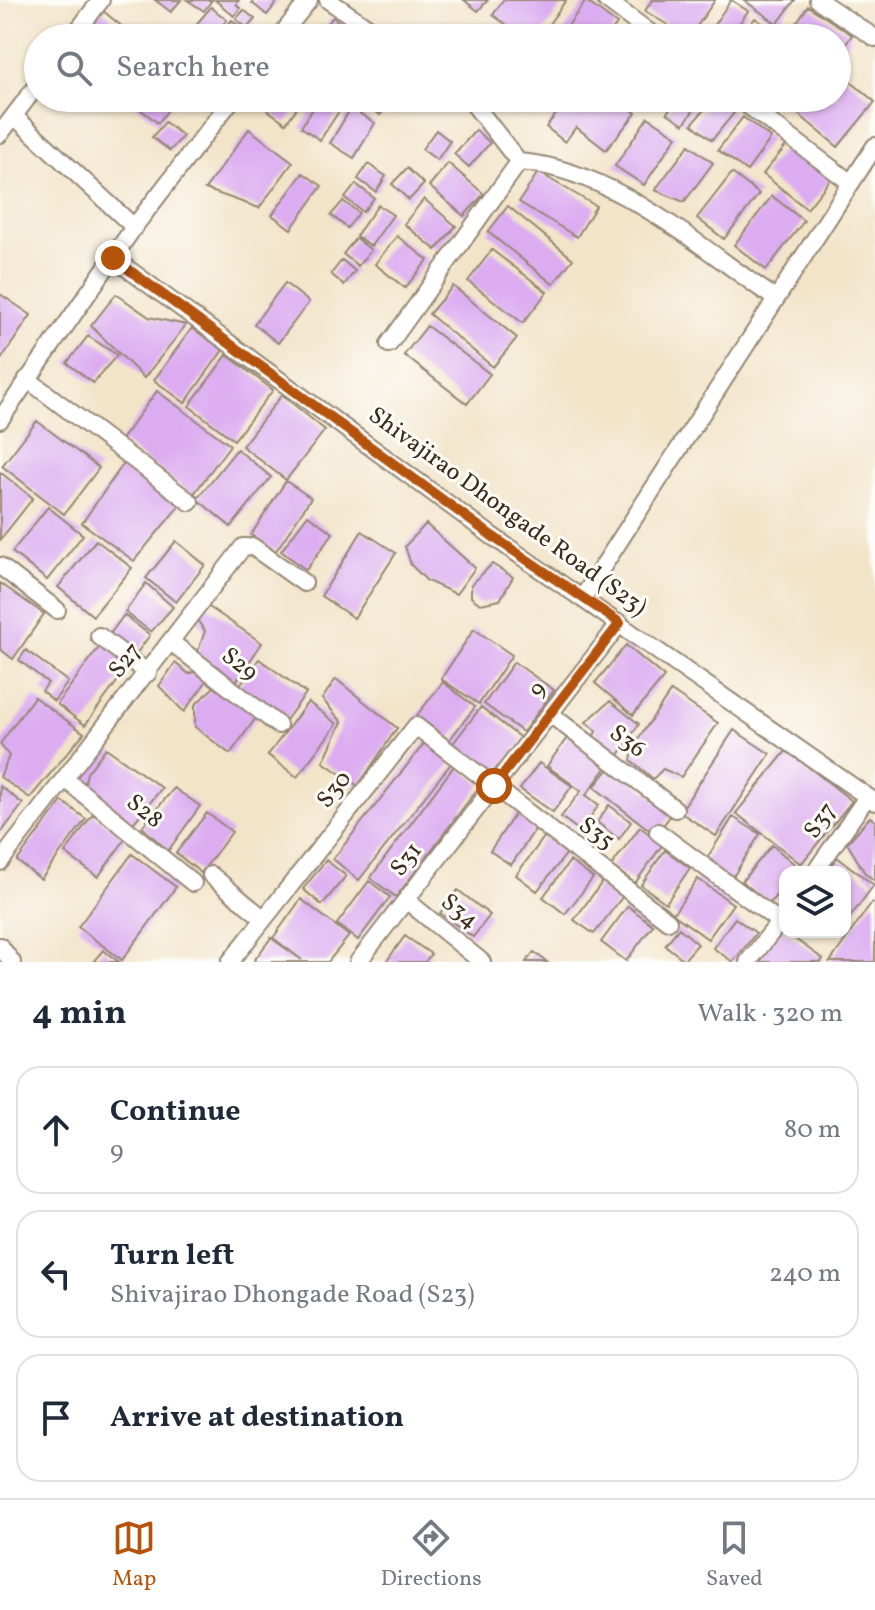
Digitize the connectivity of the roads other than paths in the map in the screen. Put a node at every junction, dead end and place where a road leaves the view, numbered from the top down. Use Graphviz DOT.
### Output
graph roads {
  1 [pos="101,0"];
  2 [pos="309,0"];
  3 [pos="328,0"];
  4 [pos="606,0"];
  5 [pos="818,0"];
  6 [pos="83,24"];
  7 [pos="290,24"];
  8 [pos="363,24"];
  9 [pos="638,24"];
  10 [pos="875,38"];
  11 [pos="24,103"];
  12 [pos="222,112"];
  13 [pos="480,112"];
  14 [pos="757,112"];
  15 [pos="14,116"];
  16 [pos="0,134"];
  17 [pos="875,146"];
  18 [pos="519,162"];
  19 [pos="851,183"];
  20 [pos="134,227"];
  21 [pos="113,258"];
  22 [pos="776,299"];
  23 [pos="389,344"];
  24 [pos="27,379"];
  25 [pos="0,420"];
  26 [pos="190,502"];
  27 [pos="0,566"];
  28 [pos="304,583"];
  29 [pos="583,597"];
  30 [pos="57,610"];
  31 [pos="620,623"];
  32 [pos="99,636"];
  33 [pos="171,642"];
  34 [pos="148,673"];
  35 [pos="550,714"];
  36 [pos="278,725"];
  37 [pos="65,779"];
  38 [pos="494,786"];
  39 [pos="871,800"];
  40 [pos="675,809"];
  41 [pos="658,832"];
  42 [pos="0,862"];
  43 [pos="820,866"];
  44 [pos="211,875"];
  45 [pos="193,883"];
  46 [pos="406,900"];
  47 [pos="779,916"];
  48 [pos="264,919"];
  49 [pos="668,921"];
  50 [pos="779,922"];
  51 [pos="0,946"];
  52 [pos="12,962"];
  53 [pos="230,962"];
  54 [pos="358,962"];
  55 [pos="482,962"];
  56 [pos="748,962"];
  1 -- 6 [label="street"];
  2 -- 7 [label="street"];
  3 -- 8 [label="street"];
  4 -- 9 [label="street"];
  5 -- 10 [label="street"];
  11 -- 15 [label="street"];
  12 -- 20 [label="street"];
  13 -- 18 [label="street"];
  14 -- 19 [label="street"];
  15 -- 16 [label="street"];
  15 -- 20 [label="street"];
  17 -- 19 [label="street"];
  18 -- 22 [label="street"];
  18 -- 23 [label="street"];
  19 -- 22 [label="street"];
  20 -- 21 [label="street"];
  21 -- 24 [label="street"];
  21 -- 29 [label="street, Shivajirao Dhongade Road (S23)"];
  22 -- 29 [label="street"];
  24 -- 25 [label="street"];
  24 -- 26 [label="street"];
  27 -- 30 [label="street"];
  28 -- 33 [label="street, S27"];
  29 -- 31 [label="street, Shivajirao Dhongade Road (S23)"];
  31 -- 35 [label="street, 9"];
  31 -- 39 [label="street, Shivajirao Dhongade Road (S23)"];
  32 -- 34 [label="street"];
  33 -- 34 [label="street, S27"];
  33 -- 36 [label="street, S29"];
  34 -- 37 [label="street, S27"];
  35 -- 38 [label="street, 9"];
  35 -- 40 [label="street, S36"];
  37 -- 42 [label="street, S27"];
  37 -- 45 [label="street, S28"];
  38 -- 46 [label="street, S31"];
  38 -- 48 [label="street, S30"];
  38 -- 49 [label="street, S35"];
  39 -- 43 [label="street, S37"];
  41 -- 47 [label="street"];
  44 -- 48 [label="street"];
  46 -- 54 [label="street, S31"];
  46 -- 55 [label="street, S34"];
  48 -- 53 [label="street, S30"];
  50 -- 56 [label="street"];
  51 -- 52 [label="street"];
}
